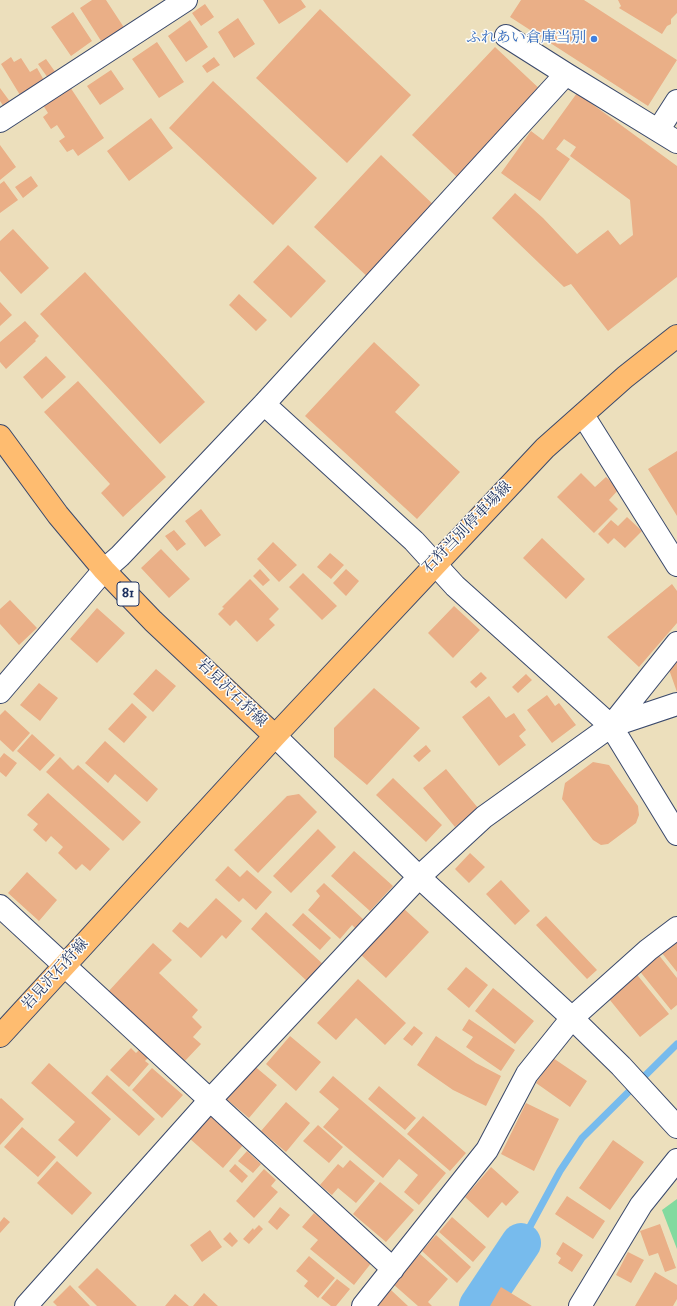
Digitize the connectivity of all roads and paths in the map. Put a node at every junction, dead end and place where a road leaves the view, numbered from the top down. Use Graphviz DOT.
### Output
graph roads {
  1 [pos="186,0"];
  2 [pos="506,36"];
  3 [pos="566,74"];
  4 [pos="677,101"];
  5 [pos="1,118"];
  6 [pos="659,129"];
  7 [pos="677,142"];
  8 [pos="677,336"];
  9 [pos="264,404"];
  10 [pos="583,415"];
  11 [pos="0,436"];
  12 [pos="435,564"];
  13 [pos="677,565"];
  14 [pos="104,570"];
  15 [pos="677,643"];
  16 [pos="0,692"];
  17 [pos="677,704"];
  18 [pos="611,726"];
  19 [pos="274,736"];
  20 [pos="677,834"];
  21 [pos="419,876"];
  22 [pos="0,906"];
  23 [pos="677,928"];
  24 [pos="65,965"];
  25 [pos="572,1018"];
  26 [pos="0,1036"];
  27 [pos="210,1100"];
  28 [pos="677,1126"];
  29 [pos="677,1160"];
  30 [pos="393,1269"];
  31 [pos="26,1306"];
  32 [pos="363,1306"];
  33 [pos="580,1306"];
  1 -- 5 [label="street"];
  2 -- 3 [label="street"];
  3 -- 6 [label="street"];
  3 -- 9 [label="street"];
  4 -- 6 [label="street"];
  6 -- 7 [label="street"];
  8 -- 10 [label="main road, 石狩当別停車場線"];
  9 -- 12 [label="street"];
  9 -- 14 [label="street"];
  10 -- 12 [label="main road, 石狩当別停車場線"];
  10 -- 13 [label="street"];
  11 -- 14 [label="main road, 岩見沢石狩線 / 81"];
  12 -- 18 [label="street"];
  12 -- 19 [label="main road, 石狩当別停車場線"];
  14 -- 16 [label="street"];
  14 -- 19 [label="main road, 岩見沢石狩線 / 81"];
  15 -- 18 [label="street"];
  17 -- 18 [label="street"];
  18 -- 20 [label="street"];
  18 -- 21 [label="street"];
  19 -- 21 [label="street"];
  19 -- 24 [label="main road, 岩見沢石狩線"];
  21 -- 25 [label="street"];
  21 -- 27 [label="street"];
  22 -- 24 [label="street"];
  23 -- 25 [label="street"];
  24 -- 26 [label="main road, 岩見沢石狩線"];
  24 -- 27 [label="street"];
  25 -- 28 [label="street"];
  25 -- 30 [label="street"];
  27 -- 30 [label="street"];
  27 -- 31 [label="street"];
  29 -- 33 [label="street"];
  30 -- 32 [label="street"];
}
